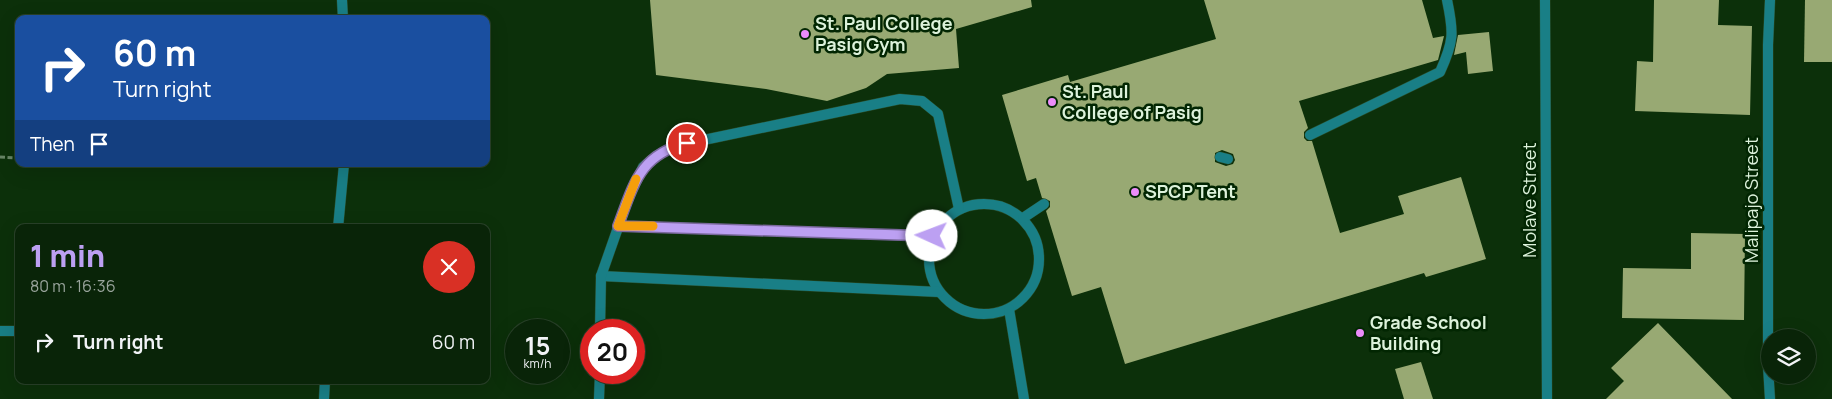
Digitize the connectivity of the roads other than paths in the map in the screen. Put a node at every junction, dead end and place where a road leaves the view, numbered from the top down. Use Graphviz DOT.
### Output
graph roads {
  1 [pos="342,0"];
  2 [pos="1447,0"];
  3 [pos="1545,0"];
  4 [pos="1770,0"];
  5 [pos="343,15"];
  6 [pos="1310,135"];
  7 [pos="344,167"];
  8 [pos="1044,204"];
  9 [pos="959,209"];
  10 [pos="1023,218"];
  11 [pos="338,224"];
  12 [pos="618,226"];
  13 [pos="932,236"];
  14 [pos="601,276"];
  15 [pos="939,292"];
  16 [pos="1009,309"];
  17 [pos="600,319"];
  18 [pos="0,331"];
  19 [pos="15,331"];
  20 [pos="325,384"];
  21 [pos="600,384"];
  22 [pos="324,399"];
  23 [pos="599,399"];
  24 [pos="1024,399"];
  25 [pos="1547,399"];
  26 [pos="1770,399"];
  1 -- 5 [label="street"];
  2 -- 6 [label="street"];
  3 -- 25 [label="street, Molave Street"];
  4 -- 26 [label="street, Malipajo Street"];
  7 -- 11 [label="street"];
  8 -- 10 [label="street"];
  9 -- 10 [label="street"];
  9 -- 12 [label="street"];
  9 -- 13 [label="street"];
  10 -- 16 [label="street"];
  12 -- 13 [label="street"];
  12 -- 14 [label="street"];
  13 -- 15 [label="street"];
  14 -- 15 [label="street"];
  14 -- 17 [label="street"];
  15 -- 16 [label="street"];
  16 -- 24 [label="street"];
  18 -- 19 [label="street"];
  20 -- 22 [label="street"];
  21 -- 23 [label="street"];
}
